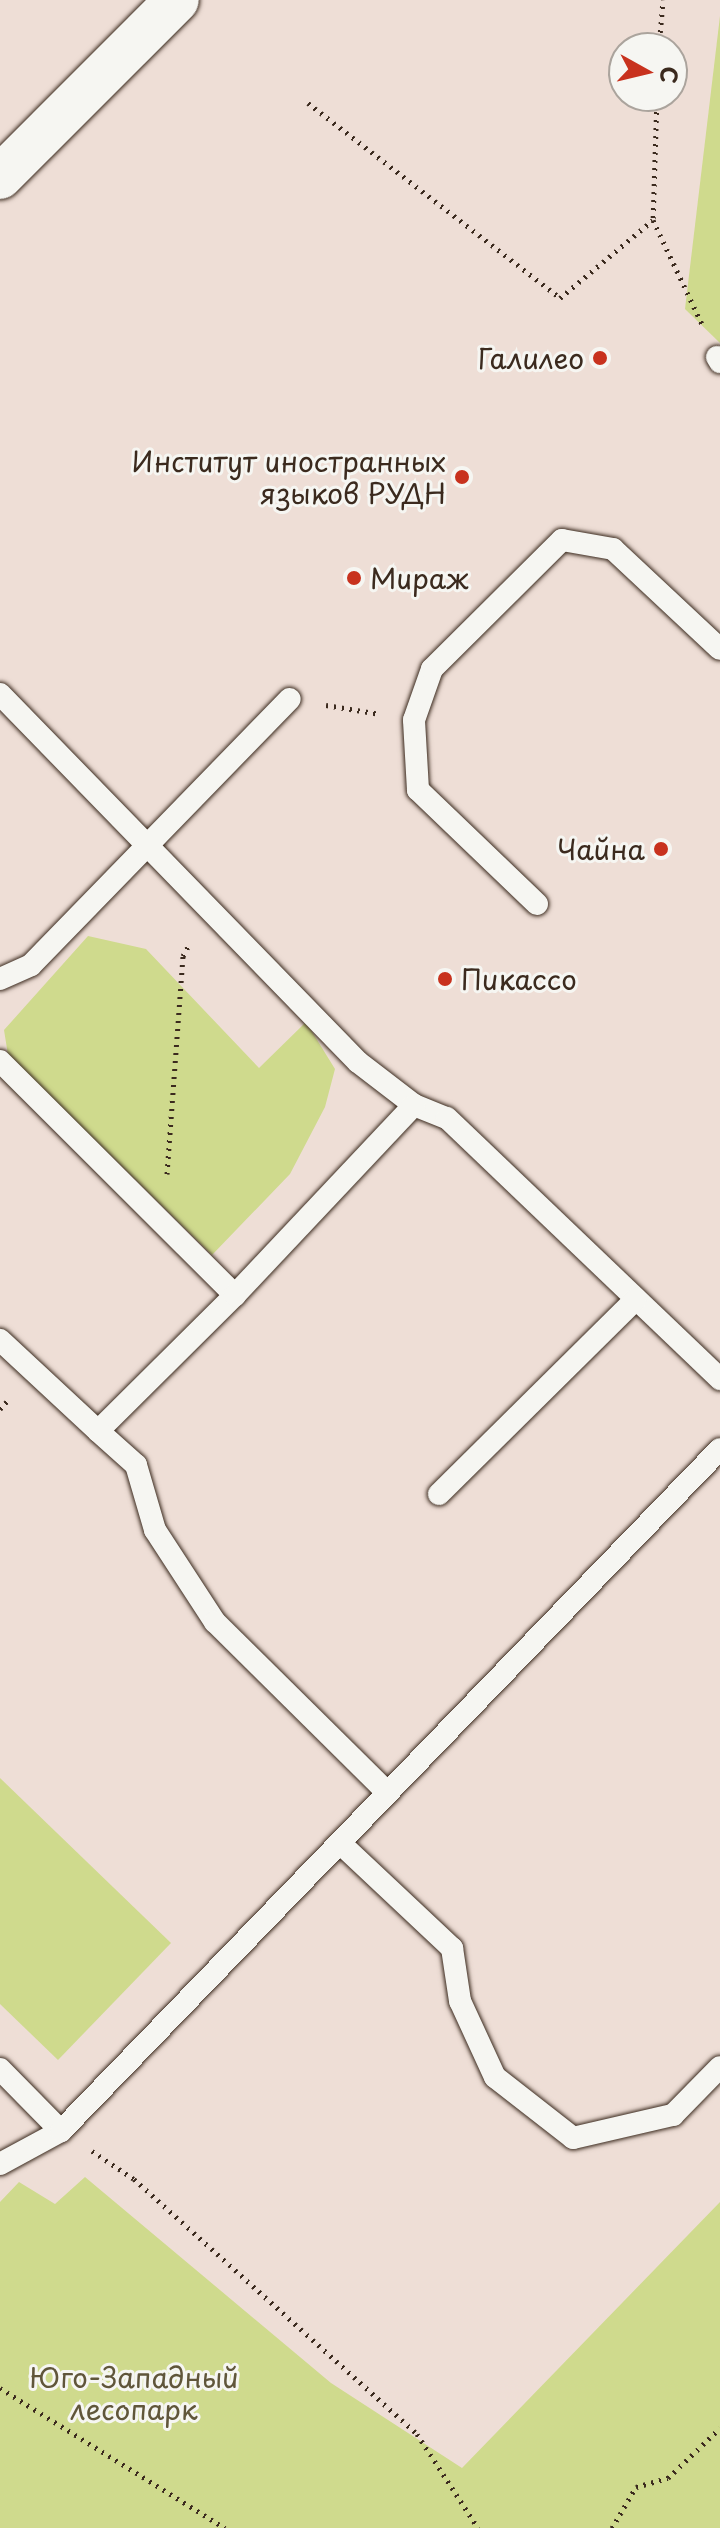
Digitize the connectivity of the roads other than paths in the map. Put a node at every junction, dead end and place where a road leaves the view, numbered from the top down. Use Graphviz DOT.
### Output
graph roads {
  1 [pos="177,0"];
  2 [pos="0,177"];
  3 [pos="720,649"];
  4 [pos="0,694"];
  5 [pos="290,699"];
  6 [pos="150,846"];
  7 [pos="537,904"];
  8 [pos="0,979"];
  9 [pos="0,1061"];
  10 [pos="414,1105"];
  11 [pos="235,1295"];
  12 [pos="636,1299"];
  13 [pos="0,1340"];
  14 [pos="720,1379"];
  15 [pos="98,1431"];
  16 [pos="720,1449"];
  17 [pos="439,1494"];
  18 [pos="388,1793"];
  19 [pos="340,1843"];
  20 [pos="720,2067"];
  21 [pos="0,2069"];
  22 [pos="61,2131"];
  23 [pos="0,2164"];
  1 -- 2 [label="main road"];
  3 -- 7 [label="lane"];
  4 -- 6 [label="lane"];
  5 -- 6 [label="lane"];
  6 -- 8 [label="lane"];
  6 -- 10 [label="lane"];
  9 -- 11 [label="lane"];
  10 -- 11 [label="lane"];
  10 -- 12 [label="lane"];
  11 -- 15 [label="lane"];
  12 -- 14 [label="lane"];
  12 -- 17 [label="lane"];
  13 -- 15 [label="lane"];
  15 -- 18 [label="lane"];
  16 -- 18 [label="lane"];
  18 -- 19 [label="lane"];
  19 -- 20 [label="lane"];
  19 -- 22 [label="lane"];
  21 -- 22 [label="lane"];
  22 -- 23 [label="lane"];
}
